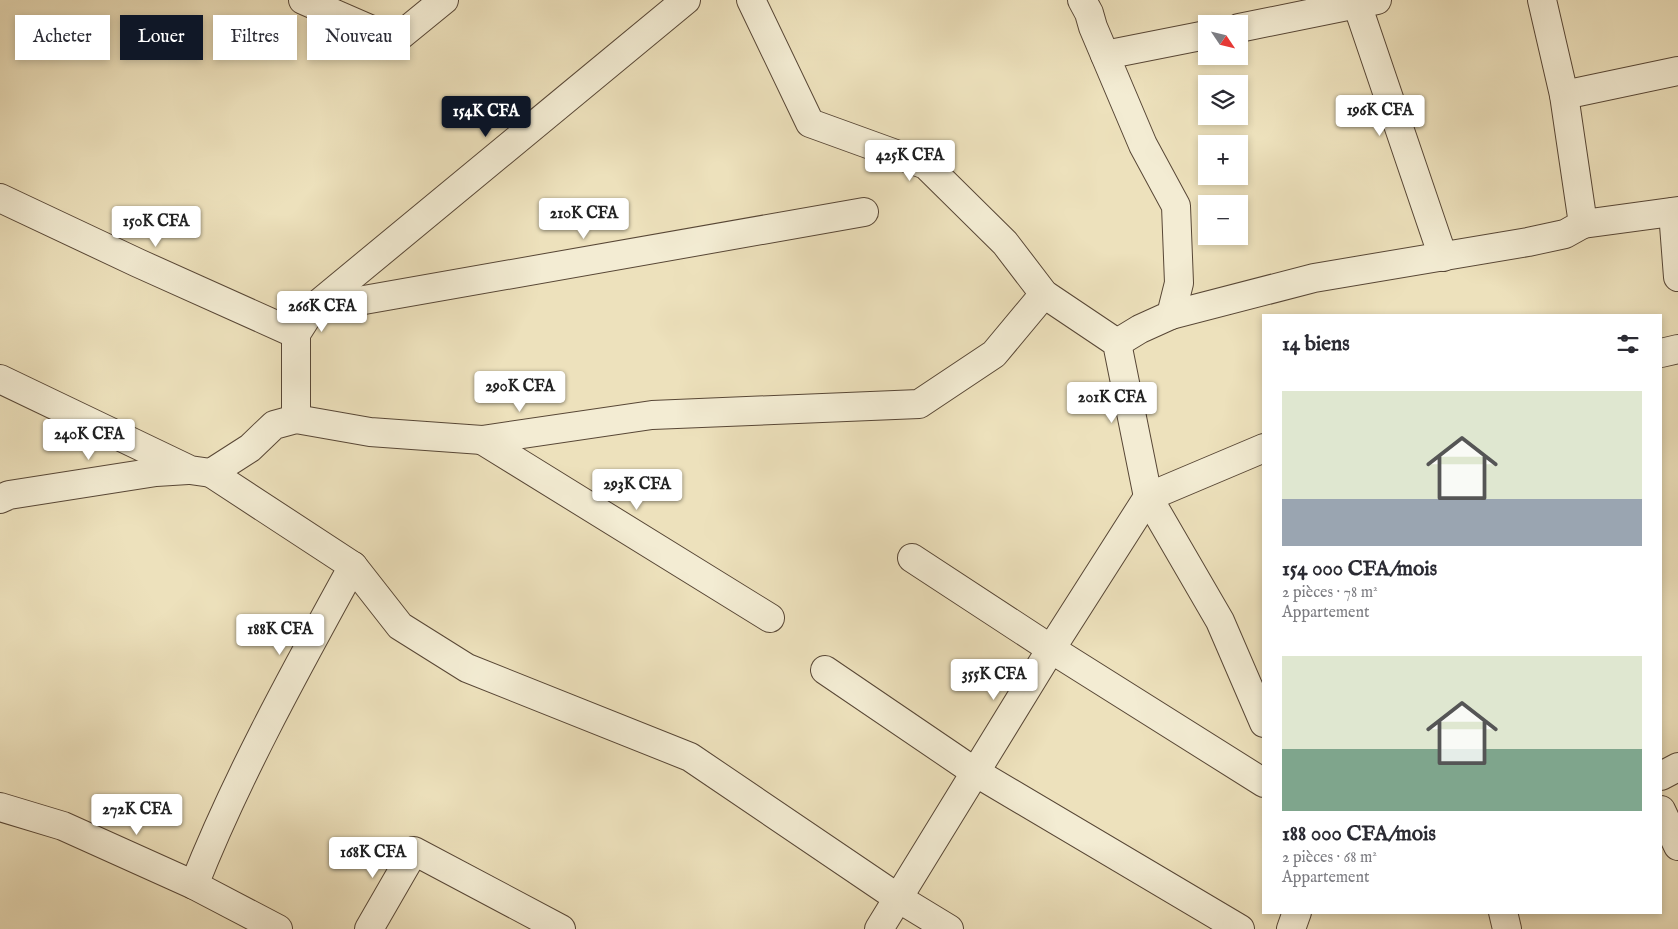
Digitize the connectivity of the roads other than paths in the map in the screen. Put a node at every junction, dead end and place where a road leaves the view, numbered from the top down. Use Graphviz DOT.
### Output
graph roads {
  1 [pos="303,0"];
  2 [pos="444,0"];
  3 [pos="686,0"];
  4 [pos="751,0"];
  5 [pos="1082,0"];
  6 [pos="1542,0"];
  7 [pos="1367,2"];
  8 [pos="1248,26"];
  9 [pos="1198,37"];
  10 [pos="1105,56"];
  11 [pos="1678,71"];
  12 [pos="1564,94"];
  13 [pos="0,198"];
  14 [pos="1675,211"];
  15 [pos="864,212"];
  16 [pos="1583,224"];
  17 [pos="1443,257"];
  18 [pos="1678,277"];
  19 [pos="1044,294"];
  20 [pos="312,309"];
  21 [pos="1171,315"];
  22 [pos="296,334"];
  23 [pos="1117,344"];
  24 [pos="1678,349"];
  25 [pos="1662,352"];
  26 [pos="0,379"];
  27 [pos="296,418"];
  28 [pos="482,440"];
  29 [pos="1262,449"];
  30 [pos="201,471"];
  31 [pos="1148,497"];
  32 [pos="0,499"];
  33 [pos="912,558"];
  34 [pos="353,566"];
  35 [pos="770,618"];
  36 [pos="1051,649"];
  37 [pos="825,670"];
  38 [pos="1262,718"];
  39 [pos="1678,767"];
  40 [pos="975,772"];
  41 [pos="1662,775"];
  42 [pos="1262,782"];
  43 [pos="0,807"];
  44 [pos="1662,812"];
  45 [pos="1678,846"];
  46 [pos="194,885"];
  47 [pos="898,898"];
  48 [pos="1296,914"];
  49 [pos="1503,914"];
  50 [pos="550,926"];
  51 [pos="278,929"];
  52 [pos="369,929"];
  53 [pos="879,929"];
  54 [pos="949,929"];
  55 [pos="1240,929"];
  56 [pos="1291,929"];
  57 [pos="1507,929"];
  1 -- 2 [label="street"];
  3 -- 20 [label="street"];
  4 -- 19 [label="street"];
  5 -- 10 [label="street"];
  6 -- 12 [label="street"];
  7 -- 8 [label="street"];
  7 -- 17 [label="street"];
  9 -- 10 [label="street"];
  10 -- 21 [label="street"];
  11 -- 12 [label="street"];
  12 -- 16 [label="street"];
  13 -- 22 [label="street"];
  14 -- 16 [label="street"];
  14 -- 18 [label="street"];
  15 -- 20 [label="street"];
  16 -- 17 [label="street"];
  17 -- 21 [label="street"];
  19 -- 23 [label="street"];
  19 -- 28 [label="street"];
  20 -- 22 [label="street"];
  21 -- 23 [label="street"];
  22 -- 27 [label="street"];
  23 -- 31 [label="street"];
  24 -- 25 [label="street"];
  26 -- 30 [label="street"];
  27 -- 28 [label="street"];
  27 -- 30 [label="street"];
  28 -- 35 [label="street"];
  29 -- 31 [label="street"];
  30 -- 32 [label="street"];
  30 -- 34 [label="street"];
  31 -- 36 [label="street"];
  31 -- 38 [label="street"];
  33 -- 36 [label="street"];
  34 -- 46 [label="street"];
  34 -- 47 [label="street"];
  36 -- 40 [label="street"];
  36 -- 42 [label="street"];
  37 -- 40 [label="street"];
  39 -- 41 [label="street"];
  40 -- 47 [label="street"];
  40 -- 55 [label="street"];
  43 -- 46 [label="street"];
  44 -- 45 [label="street"];
  46 -- 51 [label="street"];
  47 -- 53 [label="street"];
  47 -- 54 [label="street"];
  48 -- 56 [label="street"];
  49 -- 57 [label="street"];
  50 -- 52 [label="street"];
}
